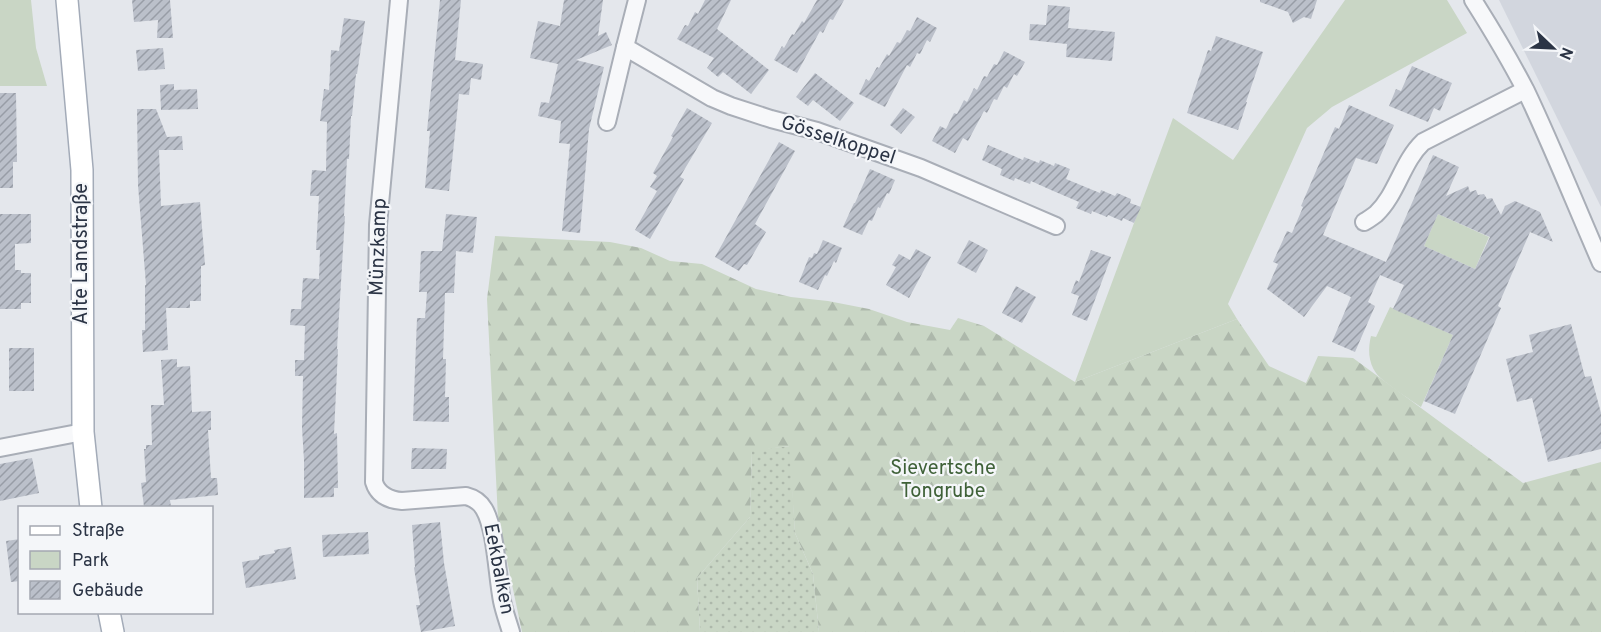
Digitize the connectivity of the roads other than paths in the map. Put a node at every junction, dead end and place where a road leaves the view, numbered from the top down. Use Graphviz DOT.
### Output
graph roads {
  1 [pos="68,0"];
  2 [pos="399,0"];
  3 [pos="638,0"];
  4 [pos="1473,0"];
  5 [pos="625,47"];
  6 [pos="1525,90"];
  7 [pos="607,122"];
  8 [pos="1364,222"];
  9 [pos="1056,226"];
  10 [pos="1601,263"];
  11 [pos="83,432"];
  12 [pos="0,448"];
  13 [pos="381,494"];
  14 [pos="91,506"];
  15 [pos="109,614"];
  16 [pos="113,632"];
  17 [pos="511,632"];
  1 -- 11 [label="main road, Alte Landstraße"];
  2 -- 13 [label="street, Münzkamp"];
  3 -- 5 [label="street"];
  4 -- 6 [label="street"];
  5 -- 7 [label="street"];
  5 -- 9 [label="street, Gösselkoppel"];
  6 -- 8 [label="street"];
  6 -- 10 [label="street"];
  11 -- 12 [label="street"];
  11 -- 14 [label="main road, Alte Landstraße"];
  13 -- 17 [label="street, Eekbalken"];
  15 -- 16 [label="main road"];
}
